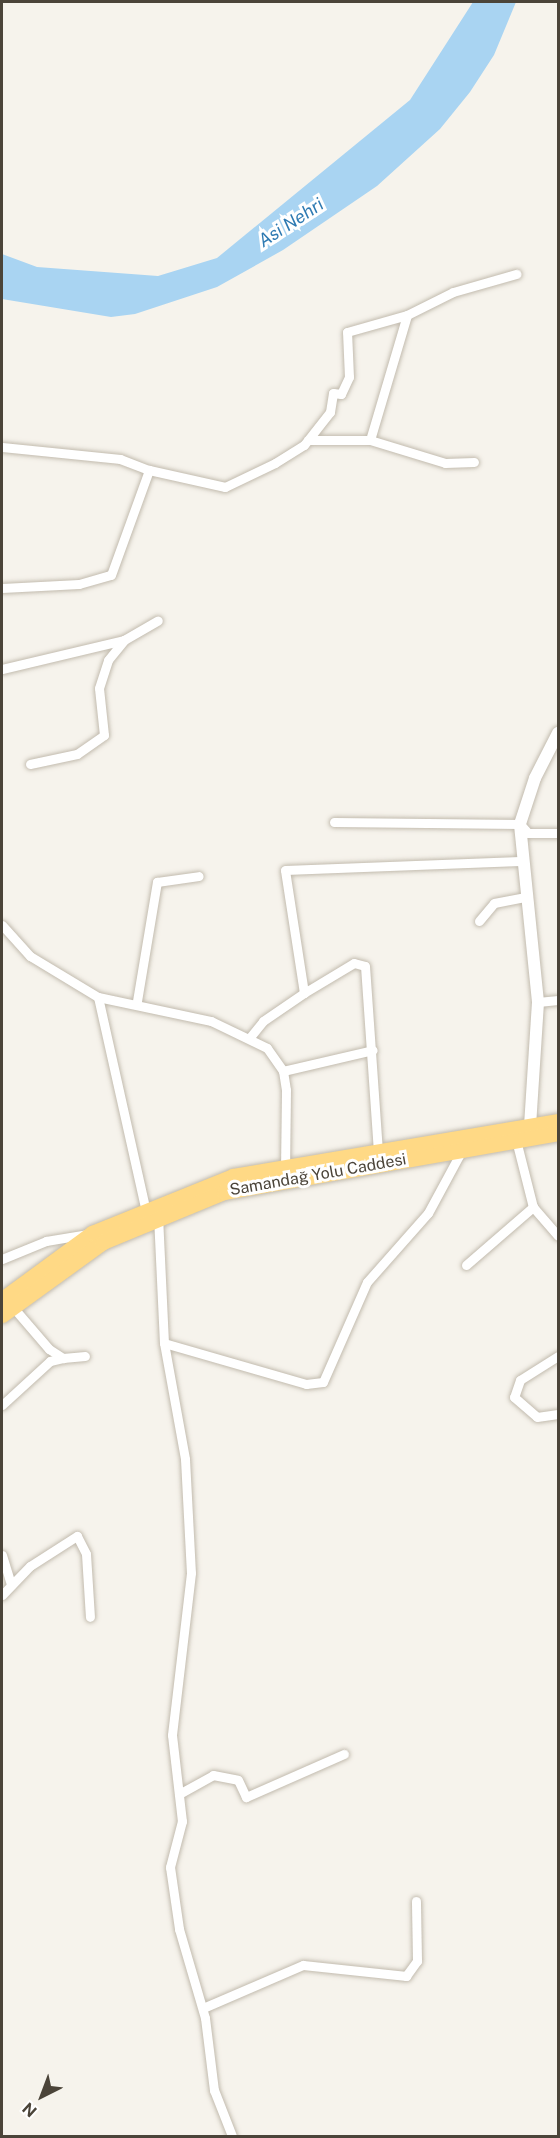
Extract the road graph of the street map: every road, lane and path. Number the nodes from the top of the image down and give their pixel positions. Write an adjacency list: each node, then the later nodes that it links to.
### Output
1 (516, 274): 2 (street)
2 (407, 315): 3 (street); 4 (street)
3 (308, 440): 4 (street); 7 (street)
4 (370, 440): 6 (street)
5 (2, 447): 7 (street)
6 (474, 462)
7 (149, 470): 8 (street)
8 (2, 588)
9 (159, 620): 10 (street)
10 (124, 640): 11 (street); 13 (street)
11 (2, 669)
12 (558, 733): 15 (street)
13 (30, 764)
14 (334, 822): 15 (street)
15 (520, 824): 16 (street); 17 (street)
16 (558, 833)
17 (520, 861): 19 (street); 22 (street)
18 (199, 876): 25 (street)
19 (524, 897): 20 (street); 26 (street)
20 (479, 921)
21 (2, 925): 23 (street)
22 (304, 993): 27 (street); 28 (street)
23 (98, 997): 25 (street); 38 (street)
24 (558, 1000): 26 (street)
25 (137, 1001): 27 (street)
26 (538, 1002): 31 (street)
27 (251, 1036): 29 (street)
28 (373, 1050): 29 (street); 34 (street)
29 (283, 1071): 36 (street)
30 (558, 1121): 31 (highway, Samandağ Yolu Caddesi)
31 (530, 1126): 34 (highway, Samandağ Yolu Caddesi)
32 (558, 1133): 33 (highway, Samandağ Yolu Caddesi)
33 (516, 1140): 35 (highway, Samandağ Yolu Caddesi); 37 (street)
34 (378, 1150): 36 (highway, Samandağ Yolu Caddesi)
35 (462, 1150): 38 (highway, Samandağ Yolu Caddesi); 44 (street)
36 (285, 1167): 38 (highway, Samandağ Yolu Caddesi)
37 (533, 1207): 40 (street); 42 (street)
38 (151, 1212): 39 (highway, Samandağ Yolu Caddesi); 43 (highway, Samandağ Yolu Caddesi); 44 (street)
39 (92, 1233): 41 (street); 43 (highway, Samandağ Yolu Caddesi)
40 (558, 1236)
41 (2, 1258)
42 (466, 1265)
43 (5, 1307): 47 (street)
44 (164, 1343): 55 (street)
45 (84, 1356): 47 (street)
46 (558, 1356): 49 (street)
47 (63, 1358): 48 (street)
48 (2, 1405)
49 (558, 1414)
50 (2, 1555): 51 (street)
51 (11, 1585): 52 (street); 53 (street)
52 (2, 1595)
53 (90, 1617)
54 (344, 1754): 55 (street)
55 (179, 1794): 57 (street)
56 (416, 1901): 57 (street)
57 (203, 2008): 58 (street)
58 (232, 2136)

